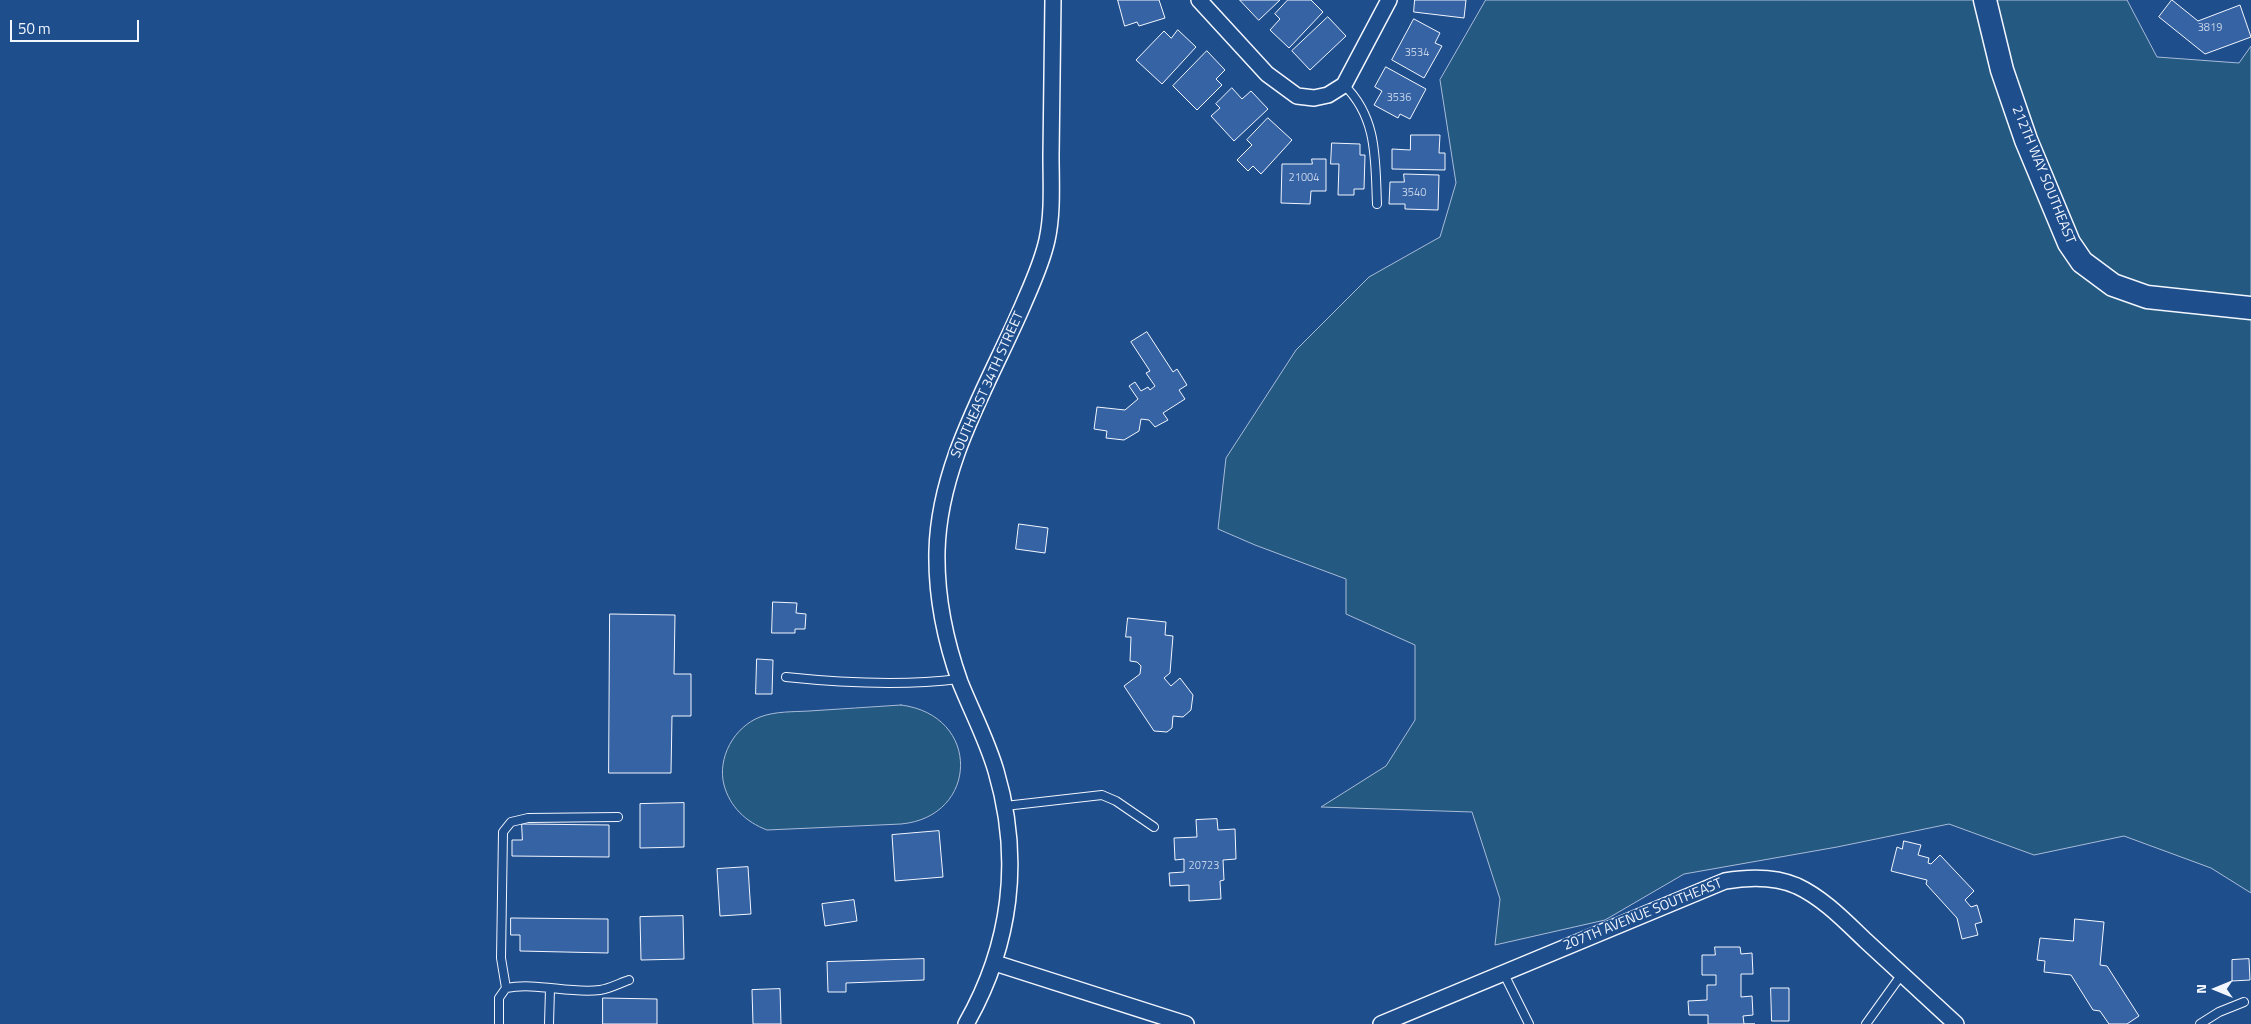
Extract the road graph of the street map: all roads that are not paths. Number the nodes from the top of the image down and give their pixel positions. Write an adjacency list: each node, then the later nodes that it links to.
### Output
1 (1053, 0): 9 (street, SOUTHEAST 34TH STREET)
2 (1199, 0): 5 (street)
3 (1389, 0): 5 (street)
4 (1985, 0): 7 (street, 212TH WAY SOUTHEAST)
5 (1344, 85): 6 (lane)
6 (1376, 204)
7 (2251, 308)
8 (786, 677): 9 (lane)
9 (960, 679): 10 (street, SOUTHEAST 34TH STREET)
10 (1005, 806): 12 (lane); 13 (street, SOUTHEAST 34TH STREET)
11 (618, 817): 17 (lane)
12 (1154, 827)
13 (995, 963): 22 (street, SOUTHEAST 34TH STREET); 23 (street)
14 (1504, 974): 15 (street, 207TH AVENUE SOUTHEAST); 24 (street, 207TH AVENUE SOUTHEAST); 25 (lane)
15 (1902, 974): 26 (lane); 27 (street, 207TH AVENUE SOUTHEAST)
16 (629, 980): 18 (lane)
17 (506, 988): 18 (lane); 20 (lane)
18 (550, 989): 21 (lane)
19 (2244, 1002): 28 (lane)
20 (498, 1024)
21 (549, 1024)
22 (966, 1024)
23 (1186, 1024)
24 (1382, 1024)
25 (1529, 1024)
26 (1866, 1024)
27 (1956, 1024)
28 (2200, 1024)

